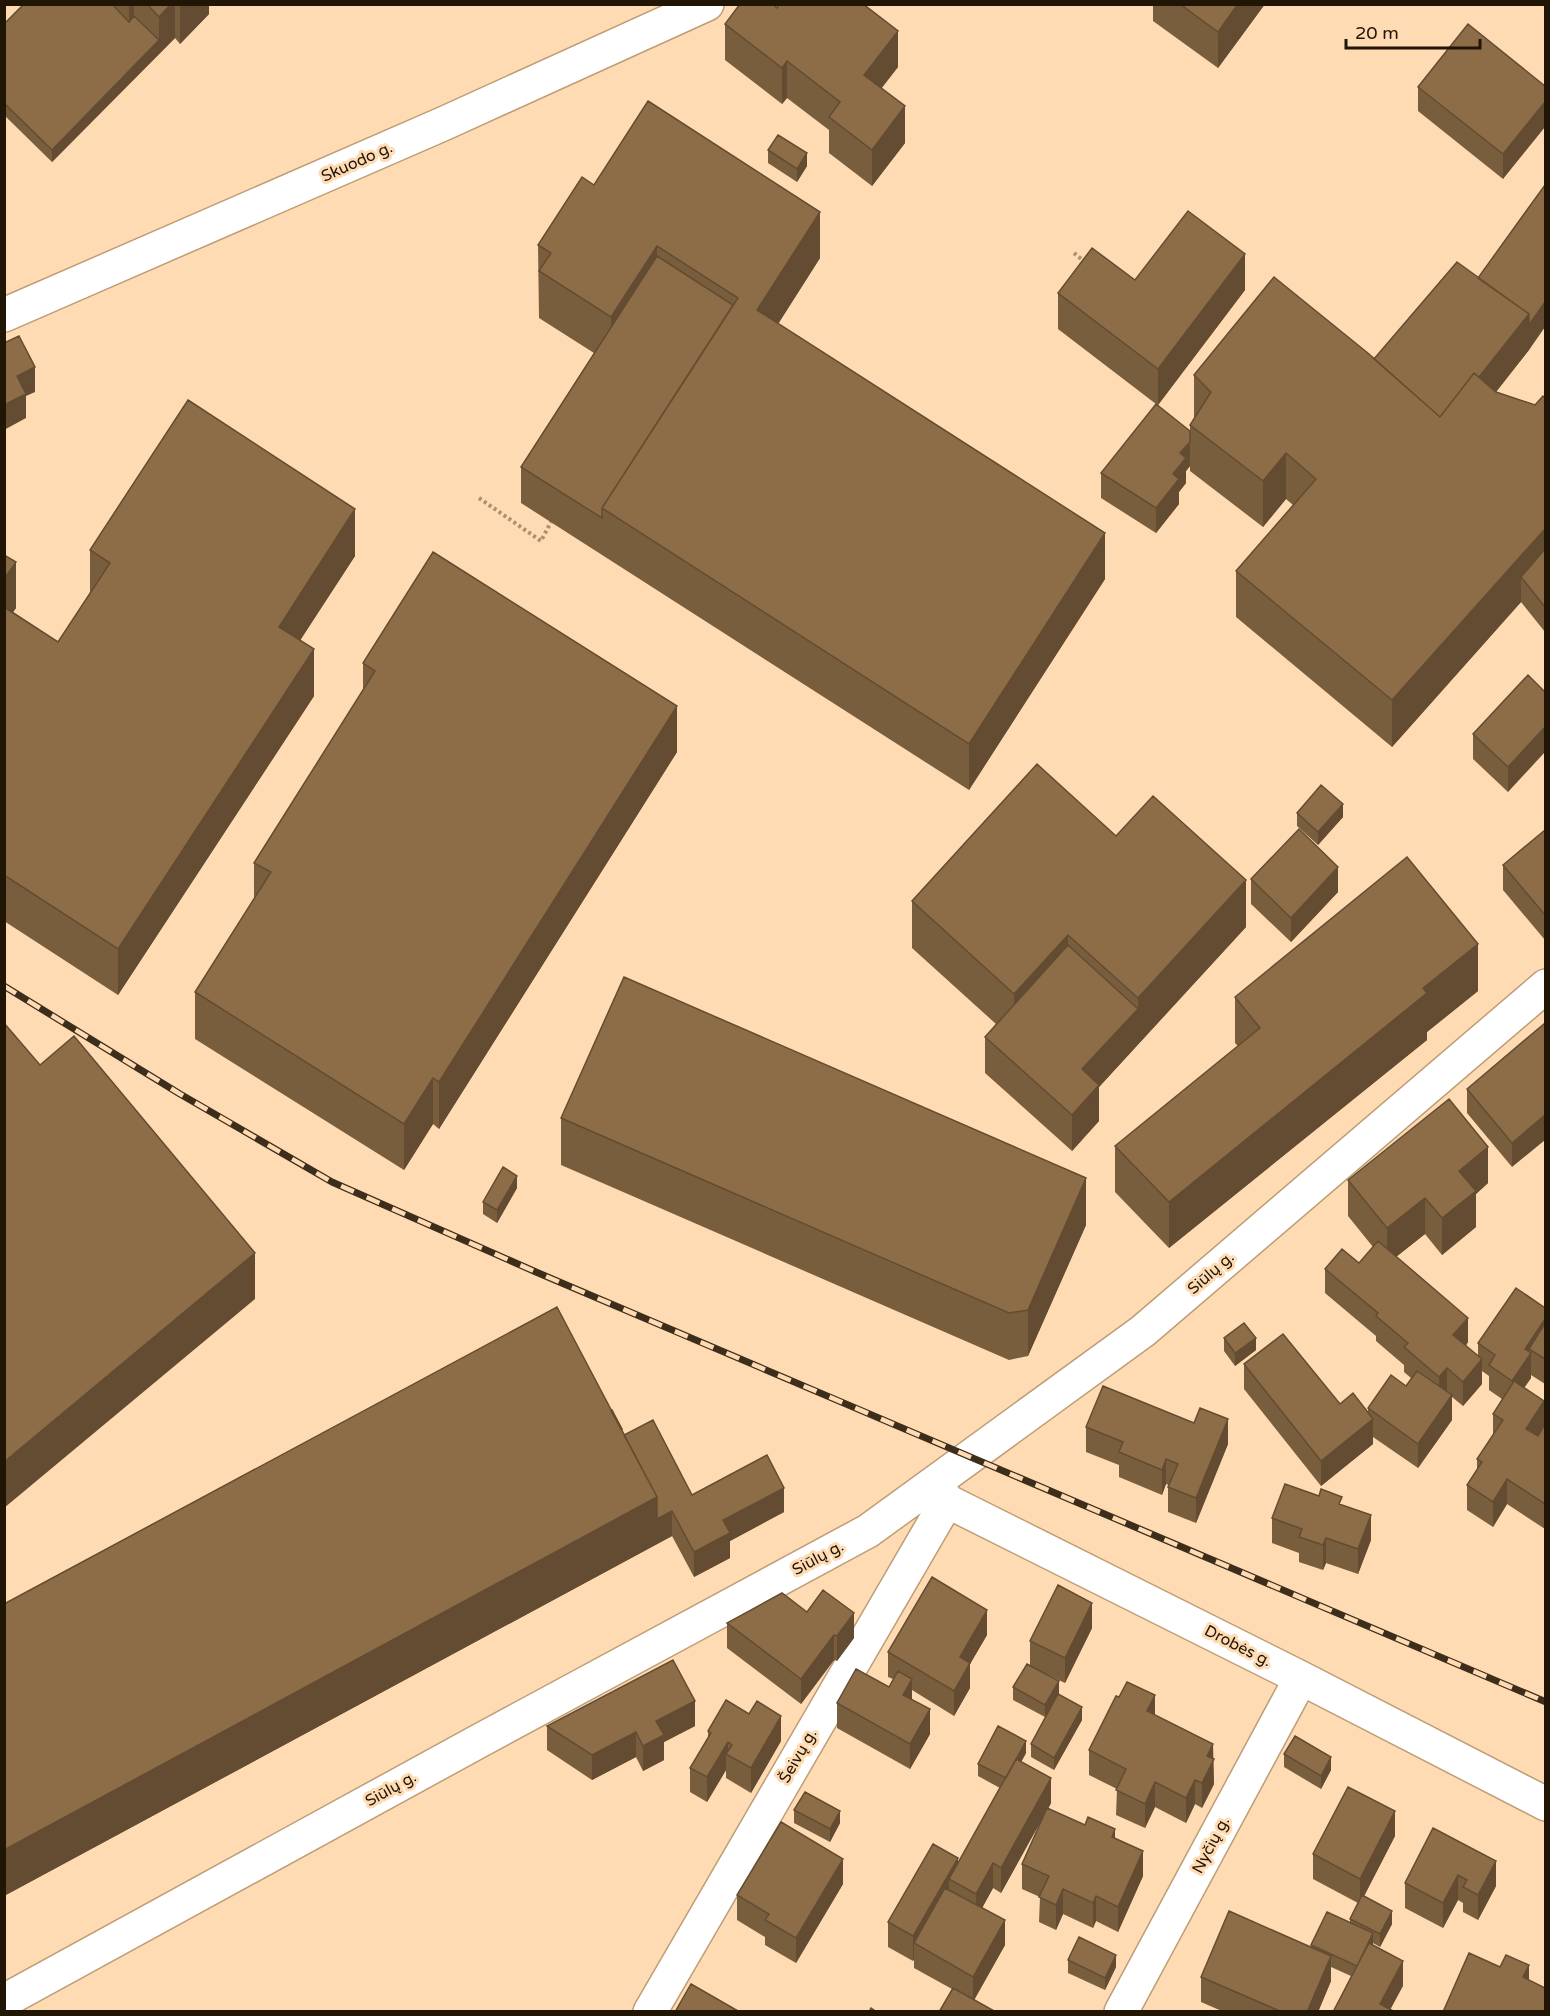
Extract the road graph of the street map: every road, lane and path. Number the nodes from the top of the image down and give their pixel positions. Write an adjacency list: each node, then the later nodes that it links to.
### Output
1 (707, 4): 4 (street, Skuodo g.)
2 (1074, 253): 3 (path)
3 (1091, 267)
4 (4, 315)
5 (479, 498): 6 (path)
6 (551, 522)
7 (1545, 986): 8 (street, Siūlų g.)
8 (941, 1492): 9 (street, Drobės g.); 11 (street, Siūlų g.); 12 (street, Šeivų g.)
9 (1301, 1678): 10 (street, Drobės g.); 13 (street, Nyčių g.)
10 (1545, 1804)
11 (4, 2001)
12 (650, 2012)
13 (1121, 2012)

